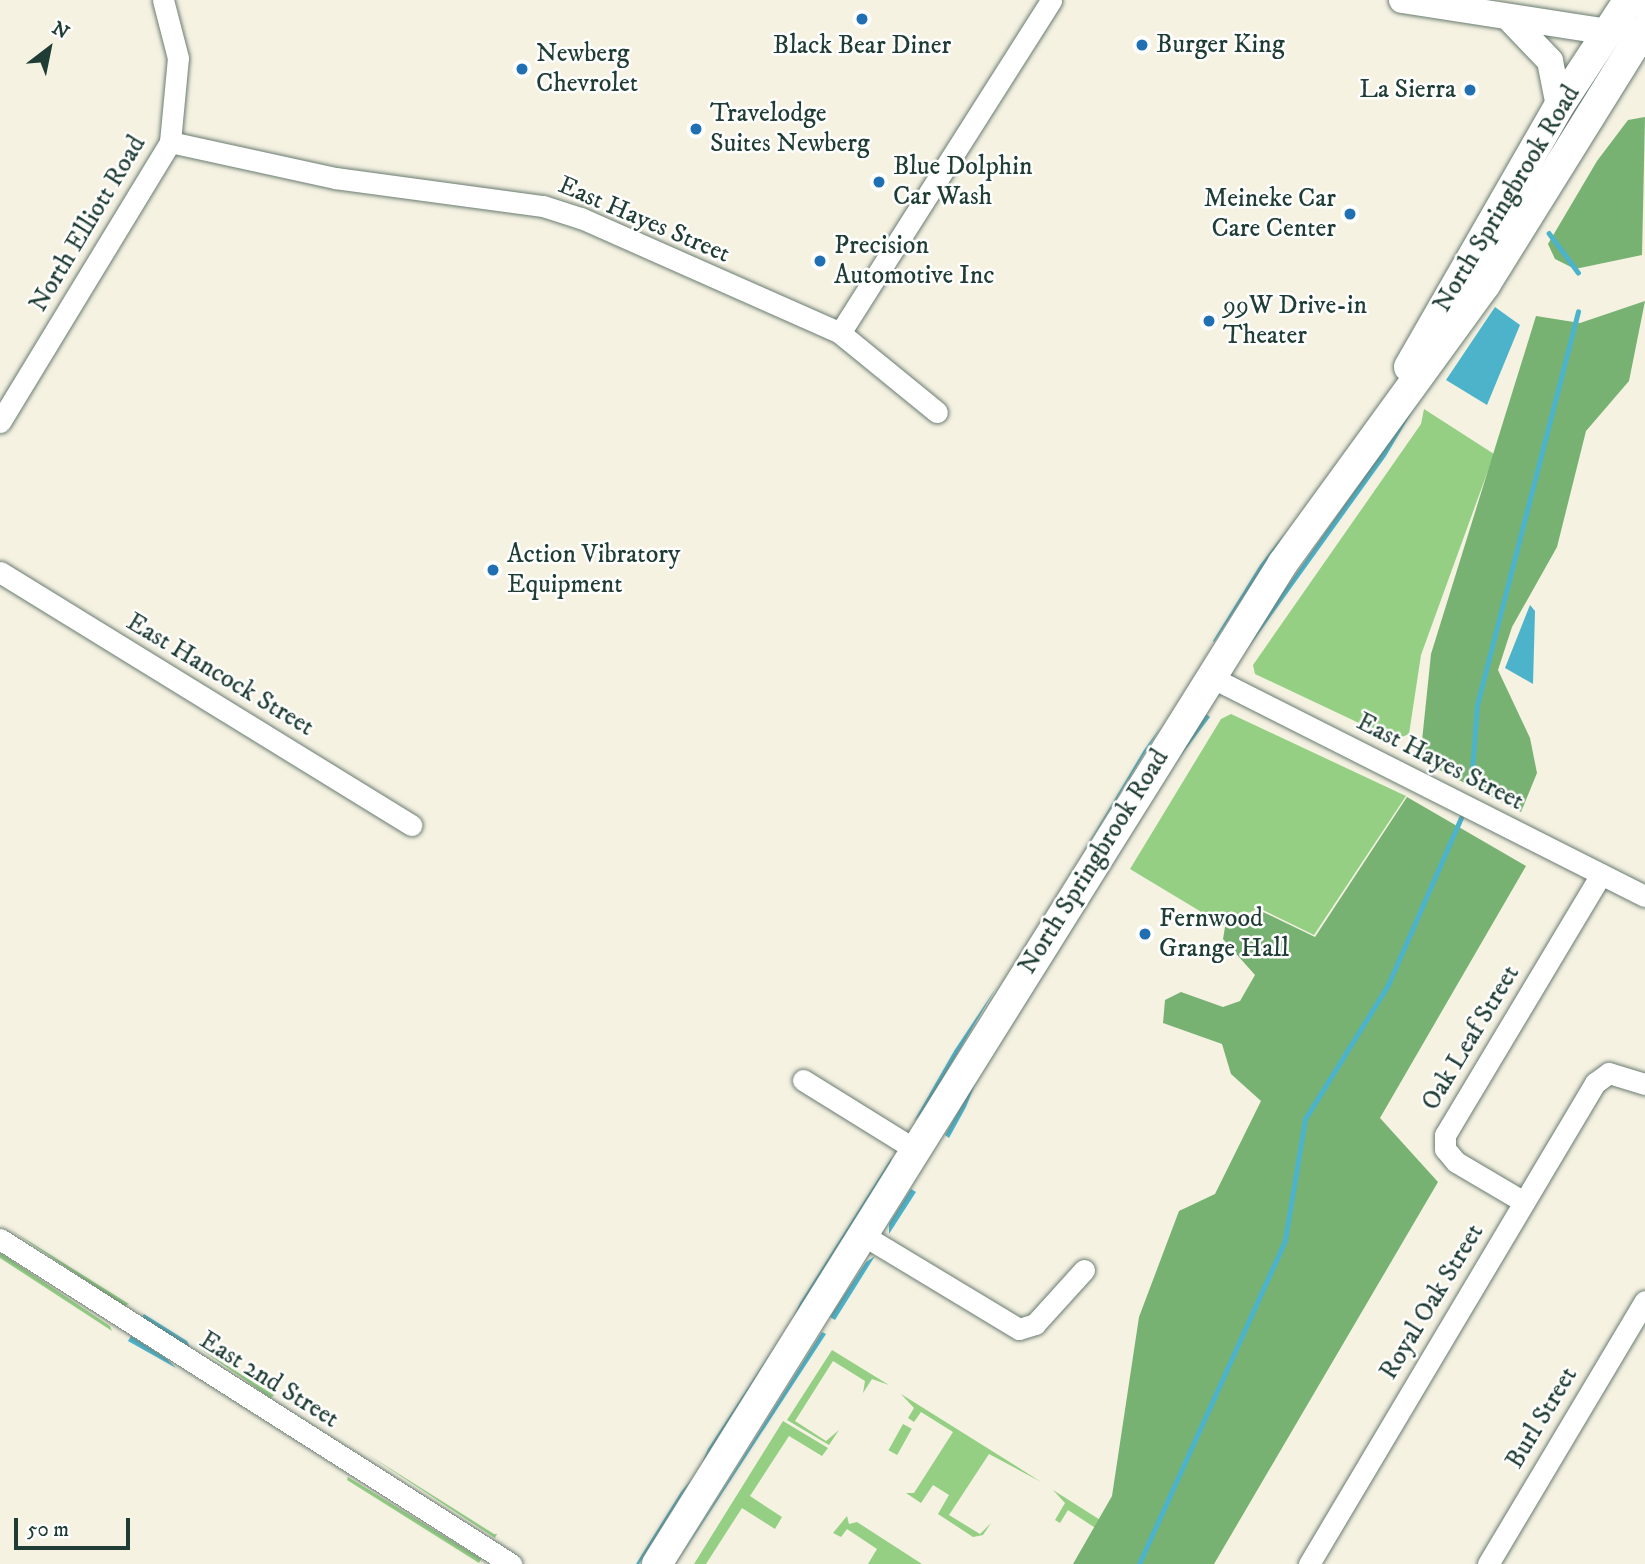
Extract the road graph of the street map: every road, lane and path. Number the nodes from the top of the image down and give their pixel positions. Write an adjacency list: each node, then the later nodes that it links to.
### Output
1 (163, 0): 10 (street, North Elliott Road)
2 (1051, 0): 12 (street)
3 (1402, 0): 6 (main road)
4 (1627, 0): 5 (highway); 7 (highway, North Springbrook Road)
5 (1645, 2)
6 (1508, 17): 7 (main road); 9 (main road)
7 (1609, 32): 8 (highway); 9 (highway, North Springbrook Road)
8 (1643, 34): 13 (highway, North Springbrook Road)
9 (1559, 106): 11 (highway, North Springbrook Road)
10 (170, 142): 12 (street, East Hayes Street); 16 (street, North Elliott Road)
11 (1444, 305): 13 (highway); 14 (highway, North Springbrook Road)
12 (839, 333): 15 (street, East Hayes Street)
13 (1430, 364): 14 (highway, North Springbrook Road)
14 (1395, 404): 18 (highway, North Springbrook Road)
15 (937, 412)
16 (0, 422)
17 (0, 572): 19 (street, East Hancock Street)
18 (1211, 677): 20 (street, East Hayes Street); 24 (highway, North Springbrook Road)
19 (412, 825)
20 (1601, 874): 21 (street, East Hayes Street); 25 (street, Oak Leaf Street)
21 (1645, 896)
22 (803, 1080): 24 (street)
23 (1645, 1084): 25 (street, Royal Oak Street)
24 (916, 1150): 26 (highway, North Springbrook Road)
25 (1524, 1202): 30 (street, Royal Oak Street)
26 (863, 1235): 28 (street); 32 (highway, North Springbrook Road)
27 (0, 1239): 31 (street, East 2nd Street)
28 (1084, 1270)
29 (1645, 1301): 33 (street, Burl Street)
30 (1314, 1562)
31 (511, 1564)
32 (657, 1564)
33 (1488, 1564)

